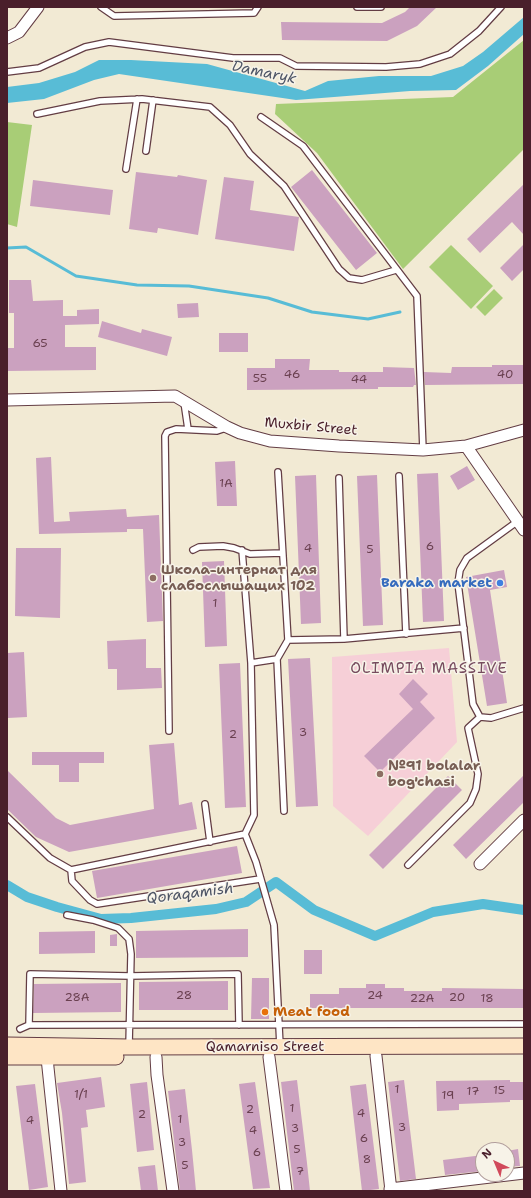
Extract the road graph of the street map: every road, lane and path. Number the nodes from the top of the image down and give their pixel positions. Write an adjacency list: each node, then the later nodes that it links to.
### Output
1 (38, 7): 7 (street)
2 (101, 7): 3 (lane)
3 (258, 7)
4 (357, 7): 5 (lane)
5 (381, 7)
6 (501, 7): 8 (lane)
7 (7, 38)
8 (7, 72)
9 (136, 99): 10 (lane); 11 (lane); 14 (lane)
10 (153, 100): 13 (lane); 15 (lane)
11 (37, 114)
12 (261, 117): 15 (lane)
13 (146, 151)
14 (126, 169)
15 (396, 270): 22 (lane)
16 (7, 400): 17 (street, Muxbir Street)
17 (184, 400): 18 (street, Muxbir Street); 19 (lane)
18 (227, 427): 19 (lane); 22 (street, Muxbir Street)
19 (188, 429): 38 (lane)
20 (524, 430): 21 (street, Muxbir Street)
21 (466, 446): 22 (street, Muxbir Street); 26 (street)
22 (423, 450)
23 (278, 472): 29 (lane)
24 (399, 476): 31 (lane)
25 (339, 478): 32 (lane)
26 (521, 525): 30 (lane)
27 (193, 550): 28 (lane)
28 (242, 550): 29 (lane); 35 (lane)
29 (282, 553): 33 (lane)
30 (464, 628): 31 (lane); 37 (lane)
31 (406, 634): 32 (lane)
32 (344, 639): 33 (lane)
33 (288, 640): 34 (lane)
34 (276, 659): 35 (lane); 40 (lane)
35 (251, 663): 43 (lane)
36 (524, 708): 37 (lane)
37 (480, 717): 45 (lane)
38 (169, 731)
39 (205, 804): 44 (lane)
40 (284, 811)
41 (7, 817): 47 (lane)
42 (524, 820): 46 (street)
43 (245, 834): 44 (lane); 48 (lane)
44 (210, 842): 47 (lane)
45 (408, 864)
46 (480, 864)
47 (71, 870): 48 (lane)
48 (260, 879): 54 (lane)
49 (67, 915): 50 (lane)
50 (130, 976): 52 (lane); 53 (lane); 55 (lane)
51 (524, 1024): 54 (lane)
52 (29, 1025): 55 (lane); 56 (lane)
53 (239, 1025): 54 (lane); 55 (lane)
54 (278, 1025): 60 (lane)
55 (130, 1026): 59 (lane)
56 (20, 1029)
57 (7, 1045): 59 (main road, Qamarniso Street)
58 (524, 1046): 60 (main road, Qamarniso Street)
59 (128, 1047): 60 (main road, Qamarniso Street)
60 (274, 1052): 61 (main road, Qamarniso Street); 64 (main road, Qamarniso Street); 70 (street)
61 (376, 1056): 62 (main road, Qamarniso Street); 67 (street)
62 (524, 1056)
63 (7, 1057): 65 (main road, Qamarniso Street)
64 (156, 1057): 65 (main road, Qamarniso Street); 69 (street)
65 (47, 1058): 68 (street)
66 (524, 1173): 67 (street)
67 (390, 1190)
68 (61, 1191)
69 (173, 1191)
70 (286, 1191)

